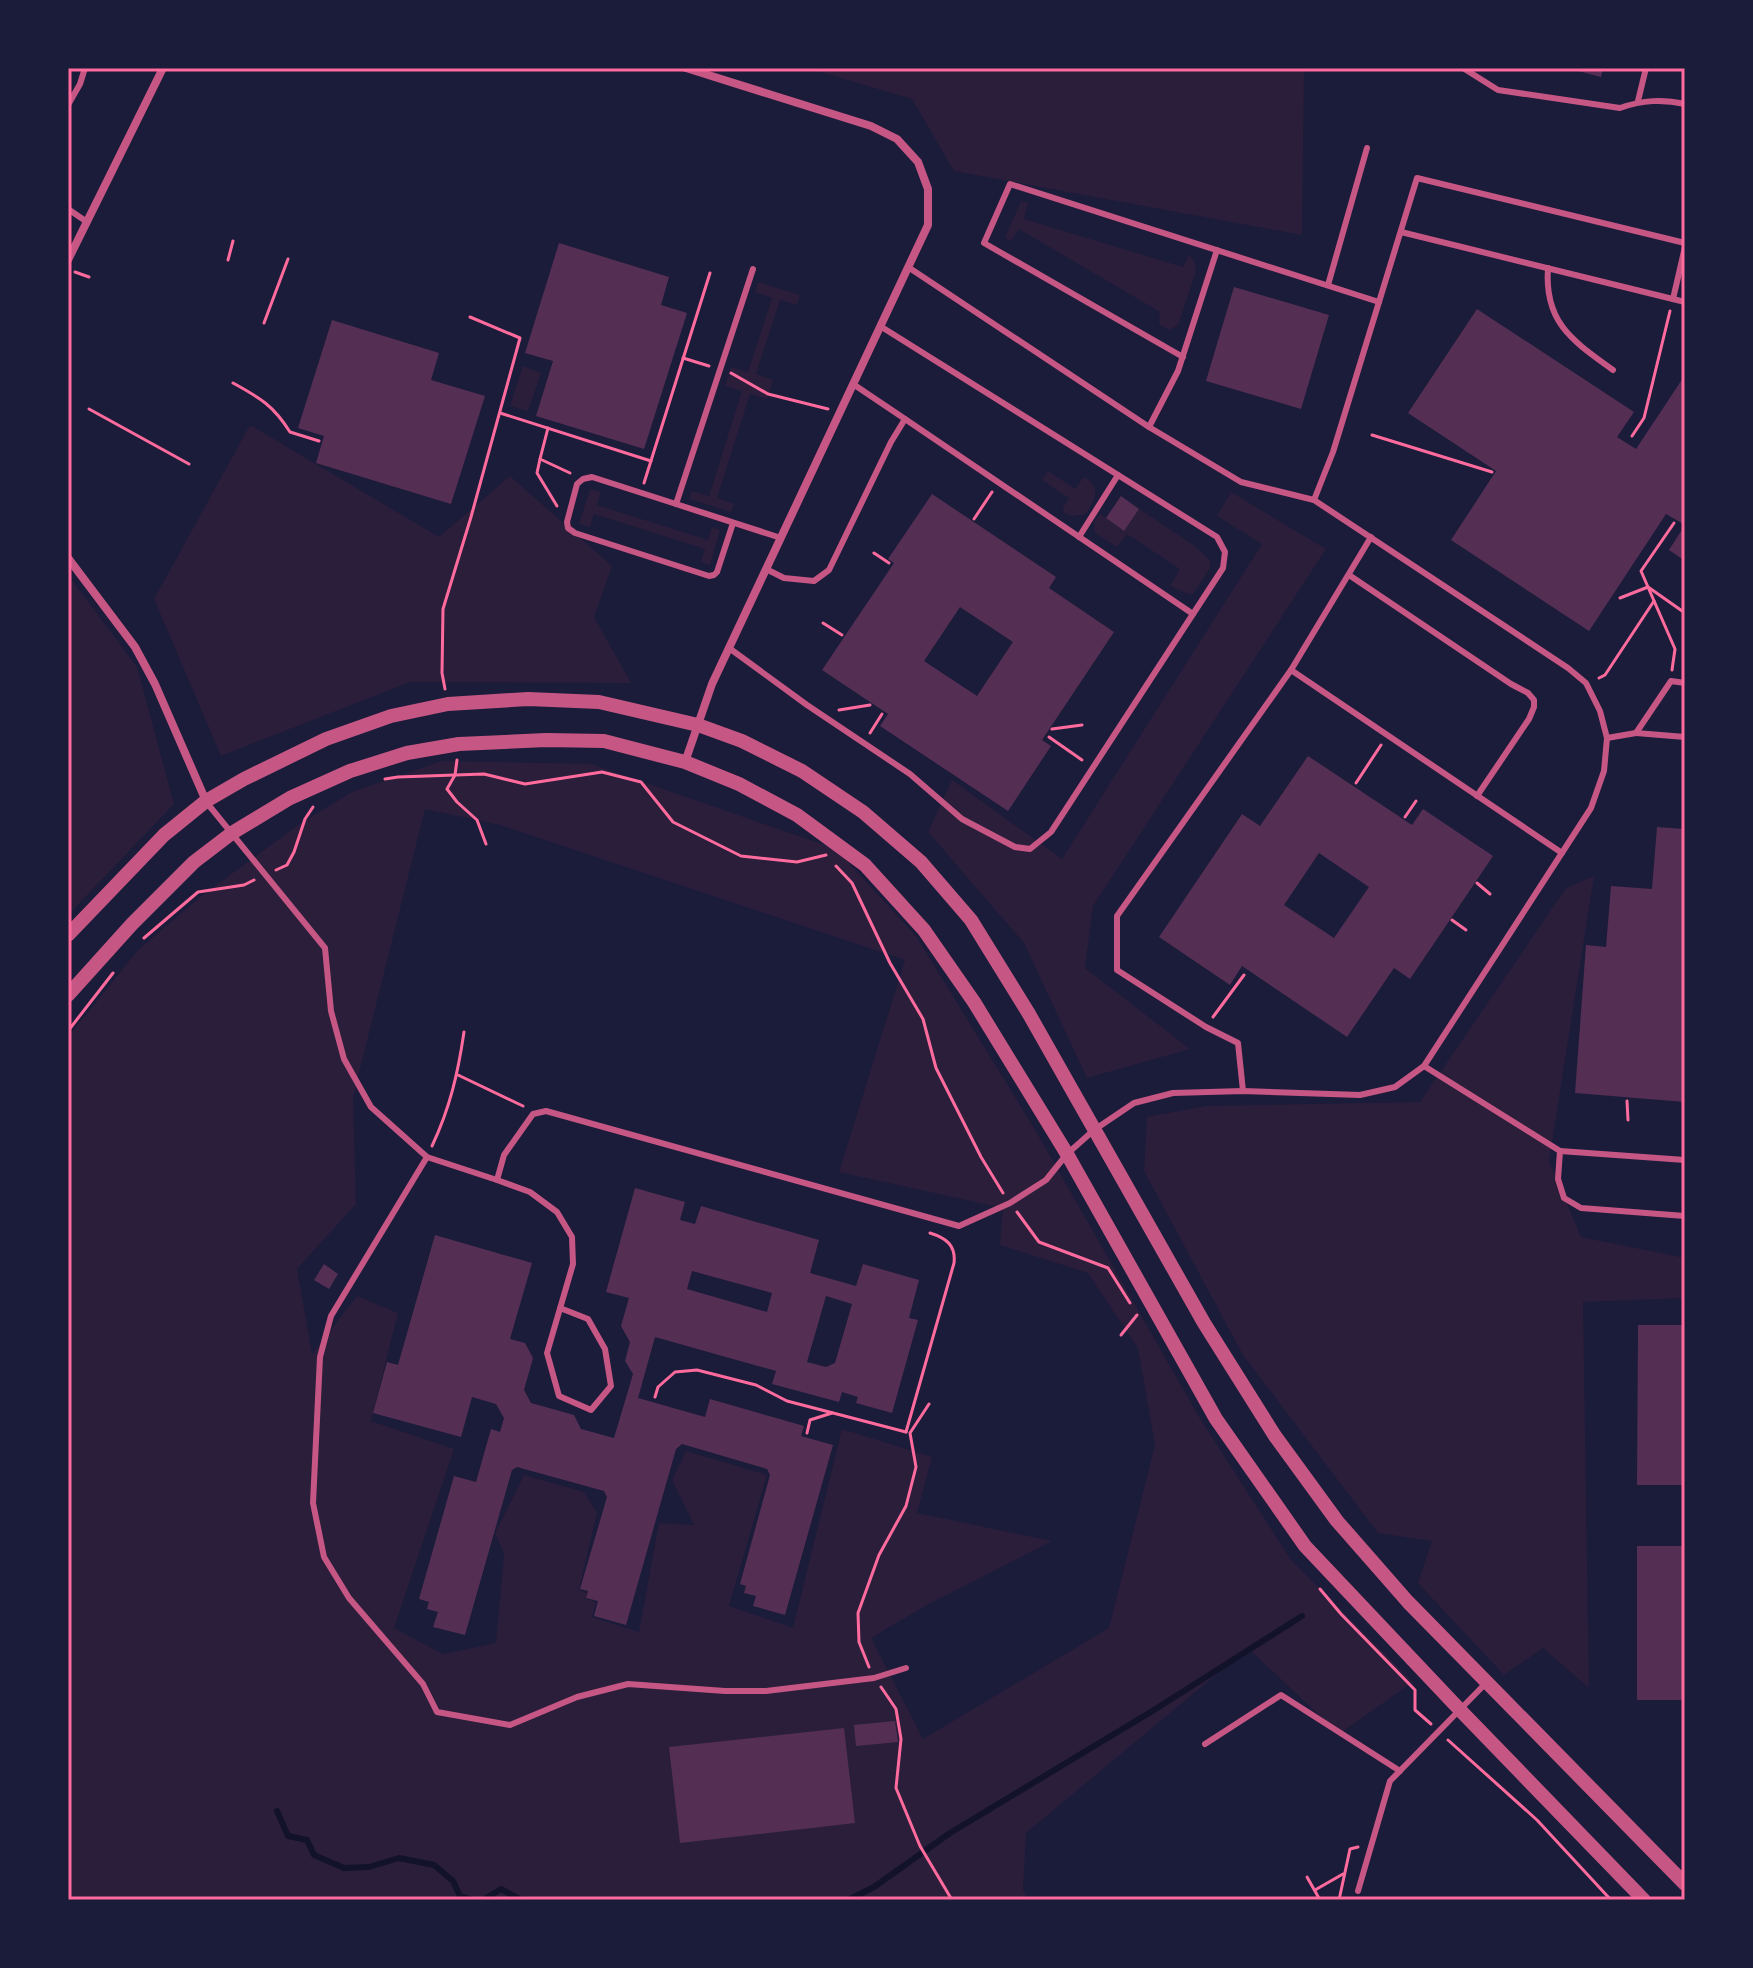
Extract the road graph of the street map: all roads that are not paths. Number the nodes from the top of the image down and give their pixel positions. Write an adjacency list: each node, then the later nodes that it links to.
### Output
1 (85, 68): 8 (lane)
2 (163, 68): 11 (street)
3 (686, 68): 16 (street)
4 (1463, 68): 6 (lane)
5 (1646, 68): 6 (lane)
6 (1638, 101): 7 (lane)
7 (1685, 104)
8 (68, 105)
9 (1367, 148): 19 (lane)
10 (68, 209): 11 (lane)
11 (87, 222): 15 (street)
12 (1401, 232): 13 (lane); 17 (lane); 21 (lane)
13 (1685, 245): 20 (lane)
14 (1217, 250): 19 (lane); 24 (lane); 24 (lane)
15 (68, 260)
16 (908, 267): 23 (street); 28 (lane)
17 (1548, 268): 20 (lane); 25 (lane)
18 (753, 269): 31 (lane)
19 (1328, 285): 21 (lane)
20 (1673, 299): 22 (lane)
21 (1379, 302): 30 (lane)
22 (1685, 302)
23 (880, 326): 26 (street); 29 (lane)
24 (1183, 357): 28 (lane)
25 (1613, 370)
26 (853, 384): 27 (lane); 35 (street)
27 (905, 419): 33 (lane); 37 (lane)
28 (1149, 427): 30 (lane)
29 (1118, 475): 33 (lane); 39 (lane)
30 (1314, 500): 34 (lane)
31 (676, 504): 32 (lane); 32 (lane)
32 (733, 523): 35 (lane)
33 (1079, 537): 39 (lane)
34 (1371, 537): 38 (lane); 46 (lane)
35 (781, 538): 37 (street)
36 (68, 558): 49 (street)
37 (766, 569): 40 (street)
38 (1349, 575): 41 (lane); 48 (lane)
39 (1193, 614): 40 (lane)
40 (729, 648): 43 (street)
41 (1291, 670): 48 (lane); 55 (lane)
42 (1685, 683): 44 (lane)
43 (698, 725): 47 (street); 49 (street); 56 (street)
44 (1636, 733): 45 (lane); 46 (lane)
45 (1685, 737)
46 (1607, 738): 51 (lane)
47 (685, 762): 50 (street); 58 (street)
48 (1477, 796): 51 (lane)
49 (206, 801): 50 (lane); 52 (street)
50 (232, 833): 53 (street); 59 (lane)
51 (1562, 853): 54 (lane)
52 (68, 935)
53 (68, 995)
54 (1424, 1066): 55 (lane); 57 (lane)
55 (1243, 1091): 56 (lane)
56 (1094, 1130): 58 (lane); 65 (street)
57 (1560, 1151): 60 (lane); 62 (lane)
58 (1067, 1154): 61 (lane); 66 (street)
59 (427, 1157): 61 (lane); 64 (lane)
60 (1685, 1160)
61 (497, 1180): 63 (lane)
62 (1685, 1216)
63 (560, 1308): 63 (lane)
64 (906, 1668)
65 (1487, 1682): 66 (lane); 69 (street)
66 (1460, 1710): 68 (lane); 71 (street)
67 (1205, 1744): 68 (lane)
68 (1400, 1771): 70 (lane)
69 (1685, 1884)
70 (1358, 1891)
71 (1644, 1900)

